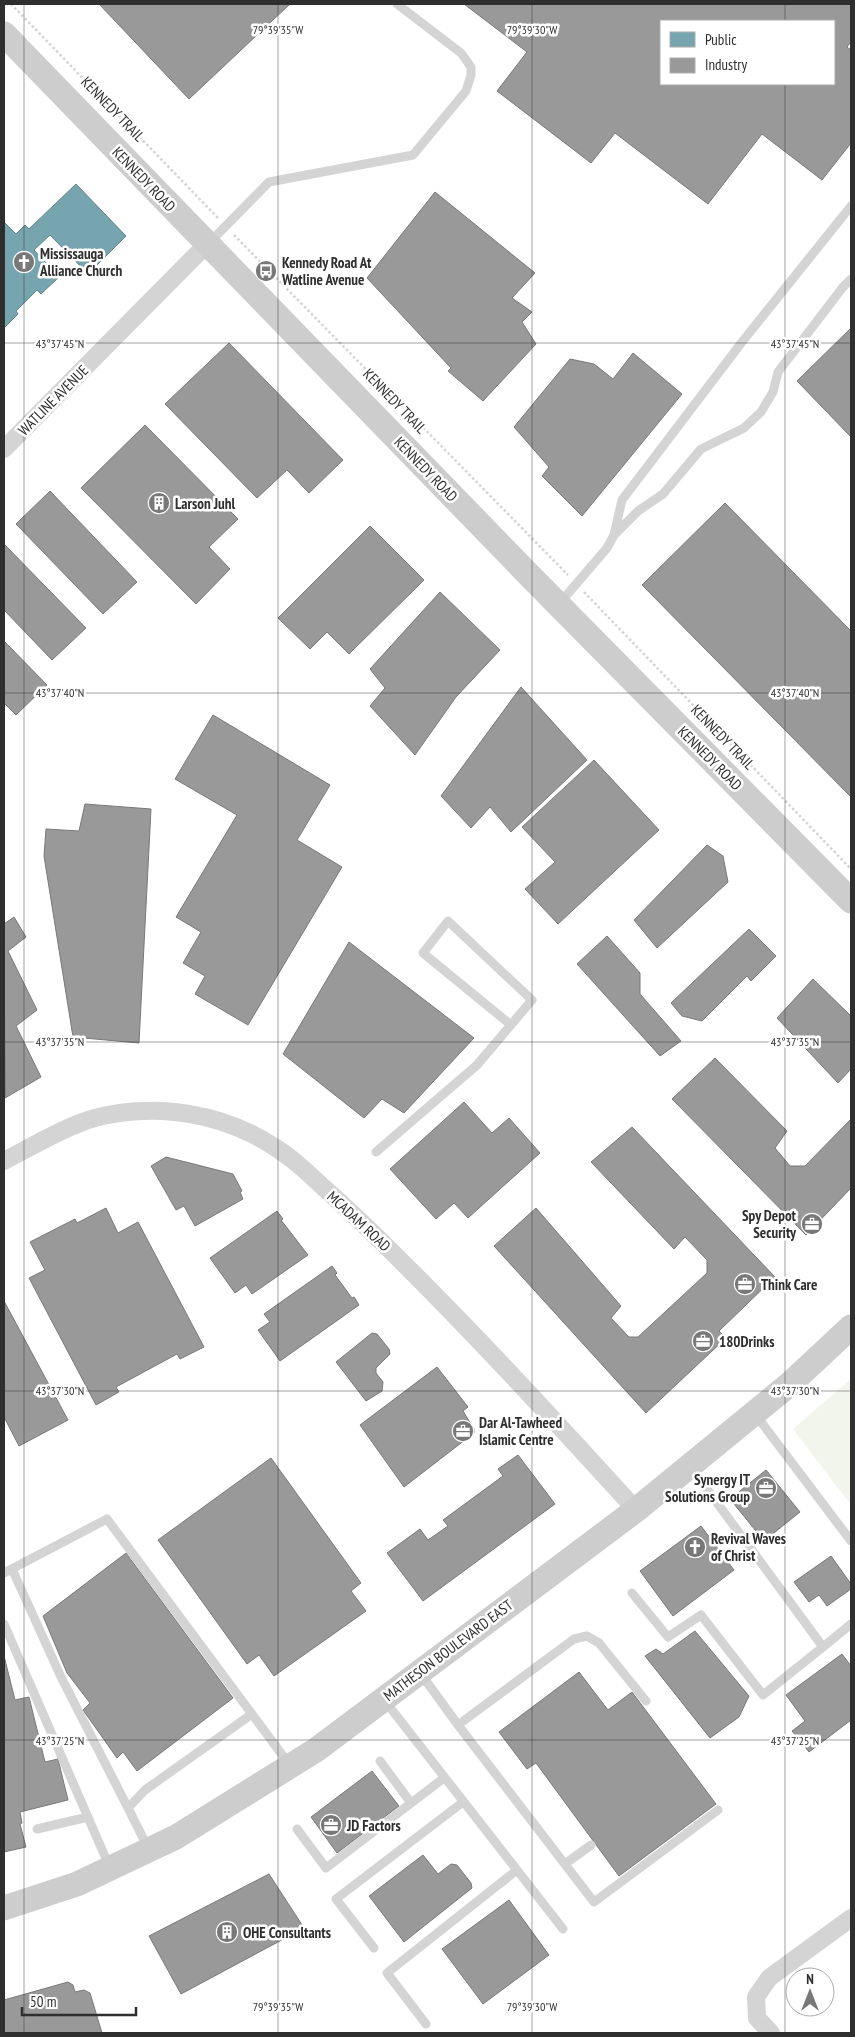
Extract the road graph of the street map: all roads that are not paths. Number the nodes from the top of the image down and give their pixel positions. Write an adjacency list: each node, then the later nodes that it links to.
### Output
1 (397, 4): 4 (lane)
2 (4, 34): 4 (main road, KENNEDY ROAD)
3 (851, 206): 7 (lane)
4 (207, 244): 6 (street, WATLINE AVENUE); 8 (main road, KENNEDY ROAD)
5 (851, 279): 7 (lane)
6 (4, 449)
7 (614, 535): 8 (lane)
8 (559, 604): 9 (main road, KENNEDY ROAD)
9 (851, 901)
10 (511, 1025): 10 (lane); 11 (lane)
11 (376, 1152)
12 (4, 1160): 16 (street, MCADAM ROAD)
13 (851, 1327): 14 (main road, MATHESON BOULEVARD EAST)
14 (755, 1413): 15 (main road, MATHESON BOULEVARD EAST); 17 (lane)
15 (690, 1466): 16 (main road, MATHESON BOULEVARD EAST); 22 (lane)
16 (636, 1510): 23 (main road, MATHESON BOULEVARD EAST)
17 (851, 1541)
18 (8, 1571): 26 (lane); 33 (lane)
19 (632, 1593): 22 (lane)
20 (4, 1624): 35 (lane)
21 (851, 1624): 22 (lane)
22 (824, 1647)
23 (420, 1672): 24 (main road, MATHESON BOULEVARD EAST); 27 (lane)
24 (383, 1699): 29 (main road, MATHESON BOULEVARD EAST); 30 (lane)
25 (646, 1700): 27 (lane)
26 (252, 1714): 29 (lane); 33 (lane)
27 (458, 1725): 40 (lane)
28 (380, 1761): 32 (lane)
29 (290, 1766): 39 (main road, MATHESON BOULEVARD EAST)
30 (444, 1778): 31 (lane); 32 (lane)
31 (463, 1802): 42 (lane); 46 (lane)
32 (411, 1803): 37 (lane)
33 (128, 1808): 39 (lane)
34 (718, 1810): 40 (lane)
35 (88, 1818): 36 (lane); 41 (lane)
36 (37, 1829)
37 (296, 1829)
38 (591, 1845): 40 (lane)
39 (149, 1850): 41 (main road, MATHESON BOULEVARD EAST)
40 (565, 1864)
41 (110, 1868): 43 (main road, MATHESON BOULEVARD EAST)
42 (517, 1870): 45 (lane); 47 (lane)
43 (4, 1908)
44 (851, 1918): 48 (street)
45 (563, 1929)
46 (374, 1948)
47 (426, 2024)
48 (771, 2033)

